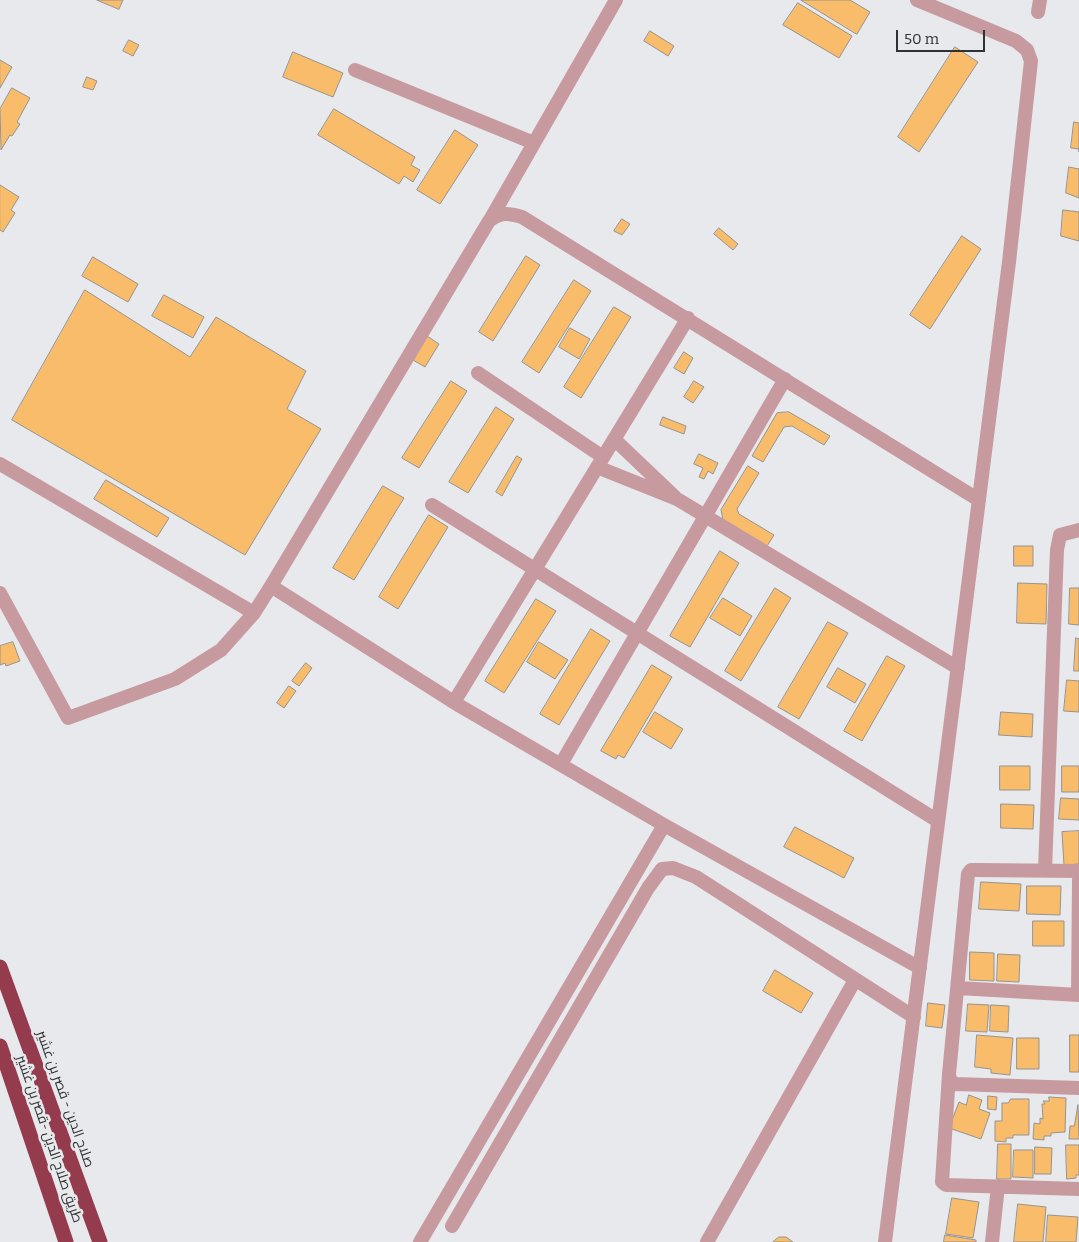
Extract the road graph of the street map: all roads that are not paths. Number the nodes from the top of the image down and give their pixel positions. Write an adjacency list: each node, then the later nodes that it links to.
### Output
1 (616, 0): 4 (street)
2 (917, 0): 13 (street)
3 (355, 70): 4 (street)
4 (534, 143): 5 (street)
5 (489, 221): 6 (street); 18 (street)
6 (688, 318): 8 (street); 9 (street)
7 (478, 373): 10 (street)
8 (785, 379): 13 (street); 15 (street)
9 (614, 439): 10 (street); 12 (street)
10 (600, 462): 12 (street); 17 (street)
11 (0, 464): 20 (street)
12 (677, 499): 15 (street)
13 (979, 500): 22 (street)
14 (432, 505): 17 (street)
15 (705, 516): 21 (street); 22 (street)
16 (1079, 530): 27 (street)
17 (535, 569): 21 (street); 23 (street)
18 (271, 586): 20 (street); 23 (street)
19 (0, 593): 20 (street)
20 (254, 612)
21 (638, 633): 24 (street); 25 (street)
22 (958, 668): 25 (street)
23 (454, 702): 24 (street)
24 (561, 764): 26 (street)
25 (938, 821): 31 (street)
26 (664, 825): 31 (street); 44 (street)
27 (1045, 870): 28 (street); 33 (street)
28 (1079, 871)
29 (1079, 879): 34 (street)
30 (0, 967): 43 (highway, صلاح الدين - قصر بن غشير)
31 (920, 968): 35 (street)
32 (855, 980): 35 (street); 41 (street); 45 (street)
33 (958, 988): 34 (street); 37 (street)
34 (1079, 995)
35 (914, 1018): 46 (street)
36 (0, 1046): 42 (highway, طريق صلاح الدين -قصر بن غشير)
37 (949, 1074): 38 (street); 39 (street)
38 (1079, 1088)
39 (998, 1186): 40 (street); 47 (street)
40 (1079, 1189)
41 (452, 1226)
42 (66, 1242)
43 (100, 1242)
44 (420, 1242)
45 (707, 1242)
46 (885, 1242)
47 (992, 1242)

